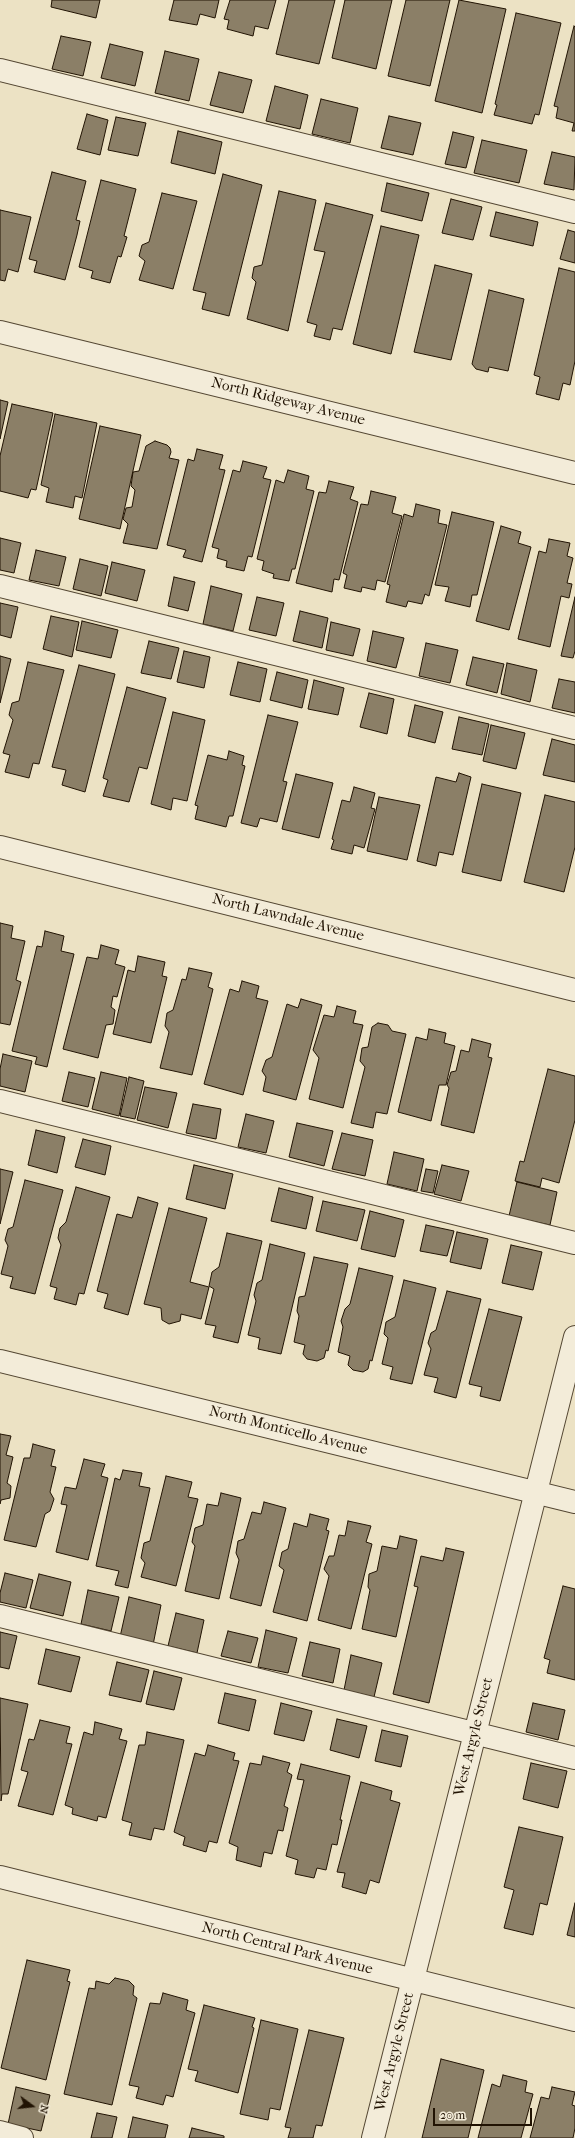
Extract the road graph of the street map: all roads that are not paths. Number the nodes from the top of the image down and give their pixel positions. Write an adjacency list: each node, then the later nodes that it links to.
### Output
1 (0, 70): 2 (street)
2 (575, 212)
3 (0, 332): 4 (street, North Ridgeway Avenue)
4 (575, 473)
5 (0, 586): 6 (street)
6 (575, 728)
7 (0, 846): 8 (street, North Lawndale Avenue)
8 (575, 990)
9 (0, 1101): 10 (street)
10 (575, 1243)
11 (575, 1337): 13 (street, West Argyle Street)
12 (0, 1361): 13 (street, North Monticello Avenue)
13 (536, 1492): 14 (street, North Monticello Avenue); 16 (street, West Argyle Street)
14 (575, 1502)
15 (0, 1616): 16 (street)
16 (475, 1734): 17 (street); 19 (street, West Argyle Street)
17 (575, 1758)
18 (0, 1877): 19 (street, North Central Park Avenue)
19 (413, 1980): 20 (street, North Central Park Avenue); 23 (street, West Argyle Street)
20 (575, 2020)
21 (0, 2132): 22 (street)
22 (22, 2138)
23 (373, 2138)

